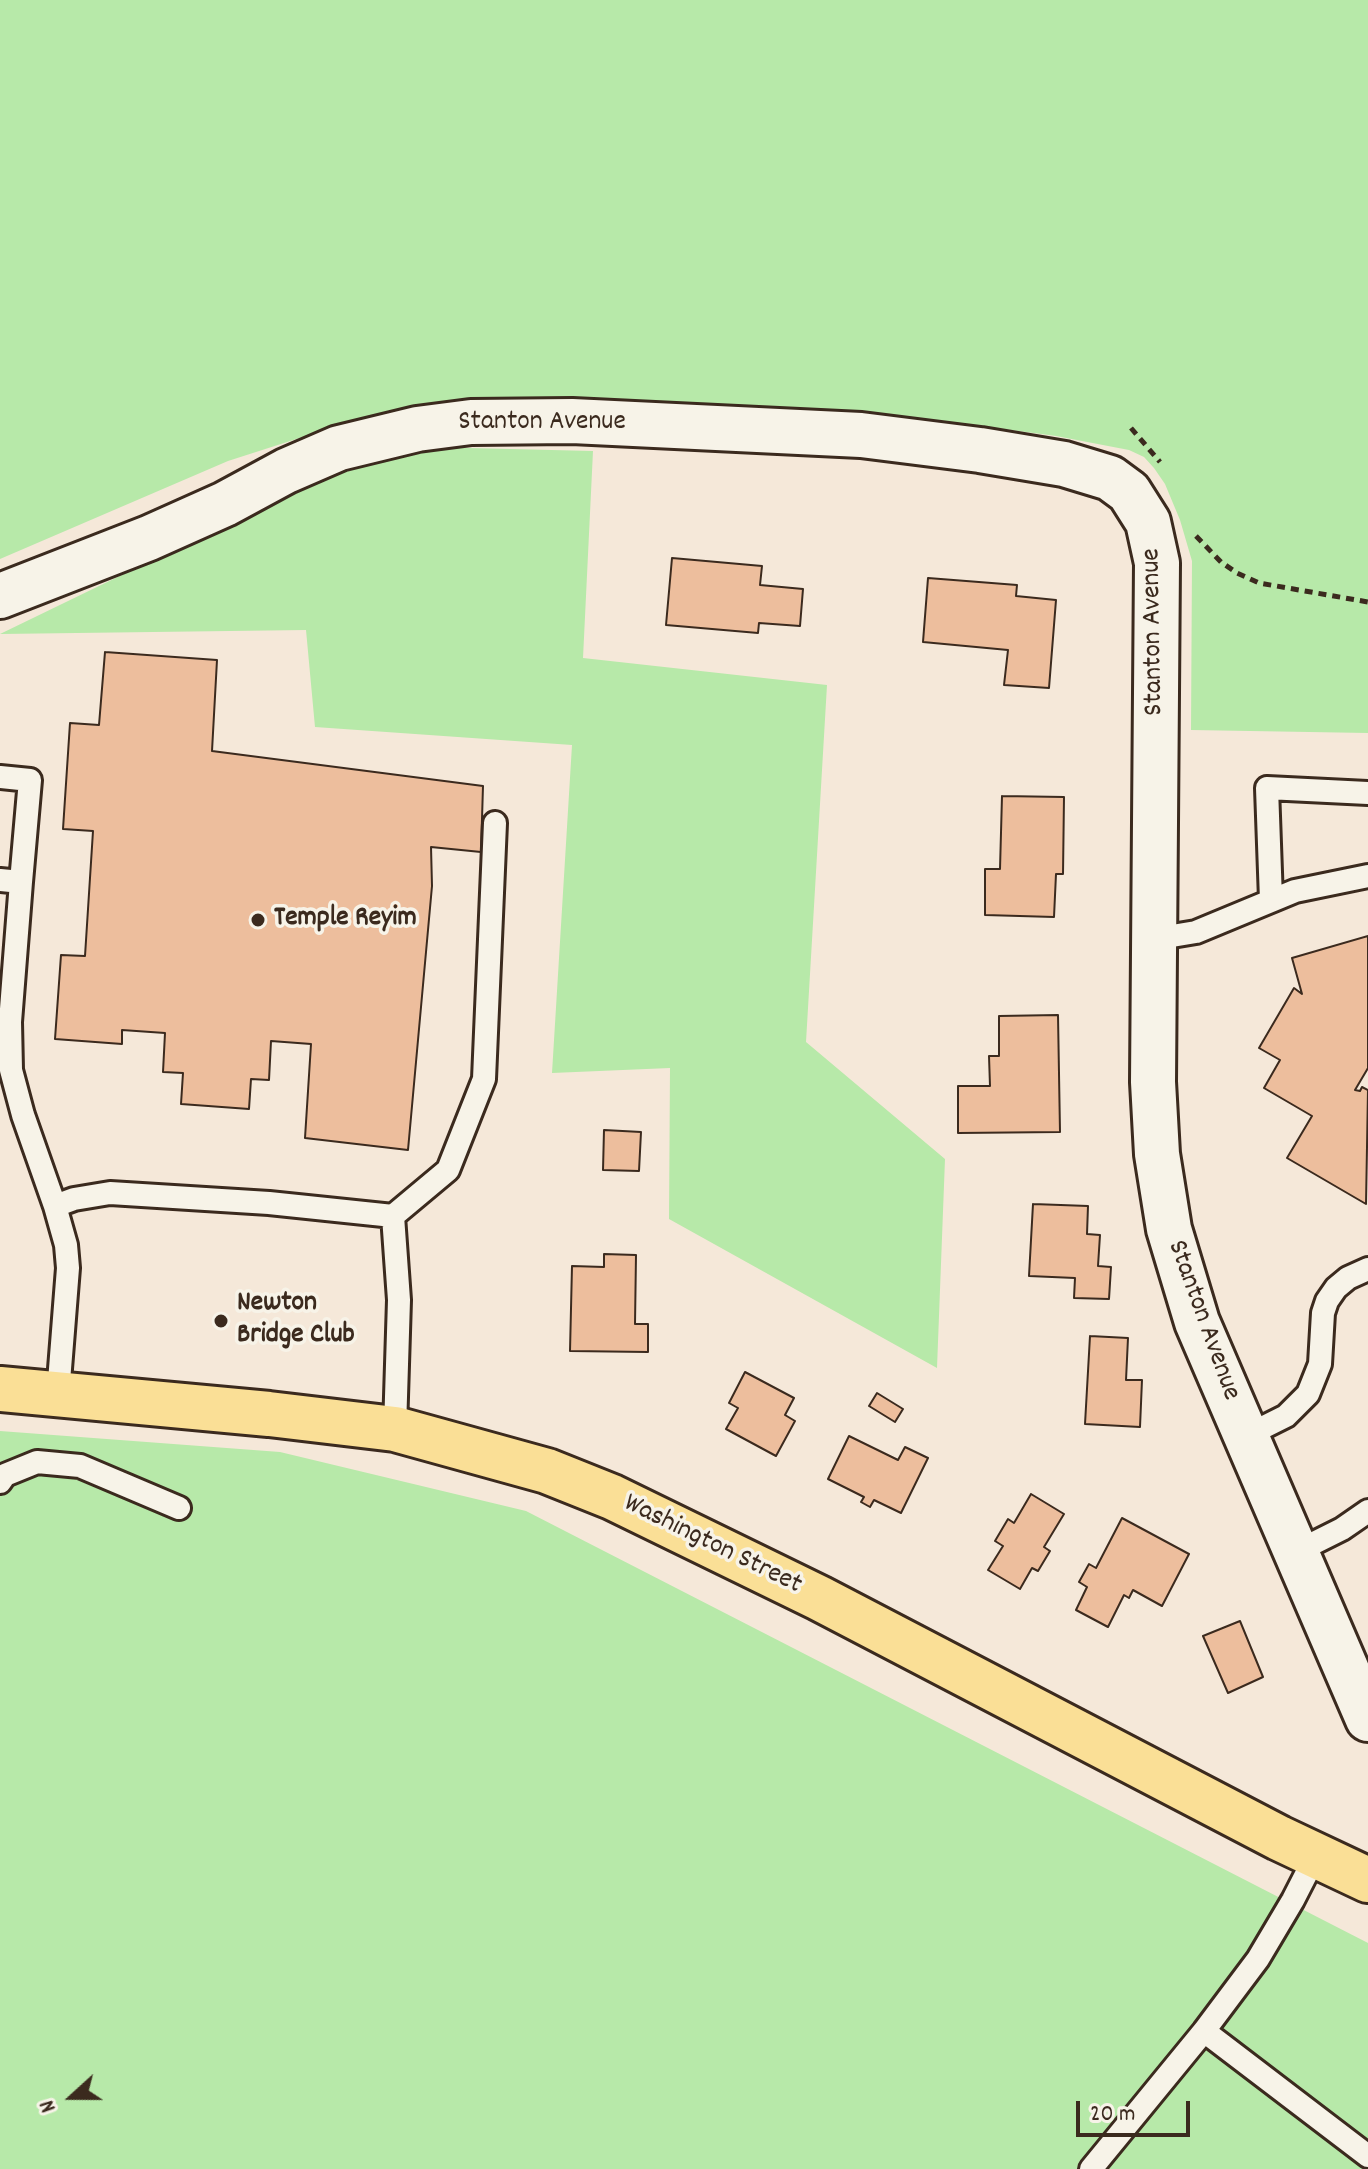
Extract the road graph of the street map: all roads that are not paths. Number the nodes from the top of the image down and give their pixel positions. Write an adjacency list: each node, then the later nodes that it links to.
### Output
1 (0, 596): 8 (street, Stanton Avenue)
2 (0, 777): 6 (lane)
3 (1368, 793): 7 (lane)
4 (495, 823): 11 (lane)
5 (1368, 876): 7 (lane)
6 (11, 881): 9 (lane)
7 (1271, 900): 8 (lane)
8 (1154, 939): 16 (street, Stanton Avenue)
9 (6, 981): 10 (lane)
10 (55, 1206): 11 (lane); 14 (lane)
11 (393, 1216): 15 (lane)
12 (1368, 1269): 16 (lane)
13 (0, 1389): 14 (main road, Washington Street)
14 (58, 1394): 15 (main road, Washington Street)
15 (395, 1429): 22 (main road, Washington Street)
16 (1246, 1436): 20 (street, Stanton Avenue)
17 (0, 1482): 18 (lane)
18 (179, 1508)
19 (1368, 1511): 20 (lane)
20 (1296, 1552): 21 (street, Stanton Avenue)
21 (1368, 1719)
22 (1316, 1855): 23 (main road, Washington Street); 24 (lane)
23 (1366, 1873)
24 (1204, 2031): 25 (lane); 26 (lane)
25 (1368, 2156)
26 (1091, 2169)

